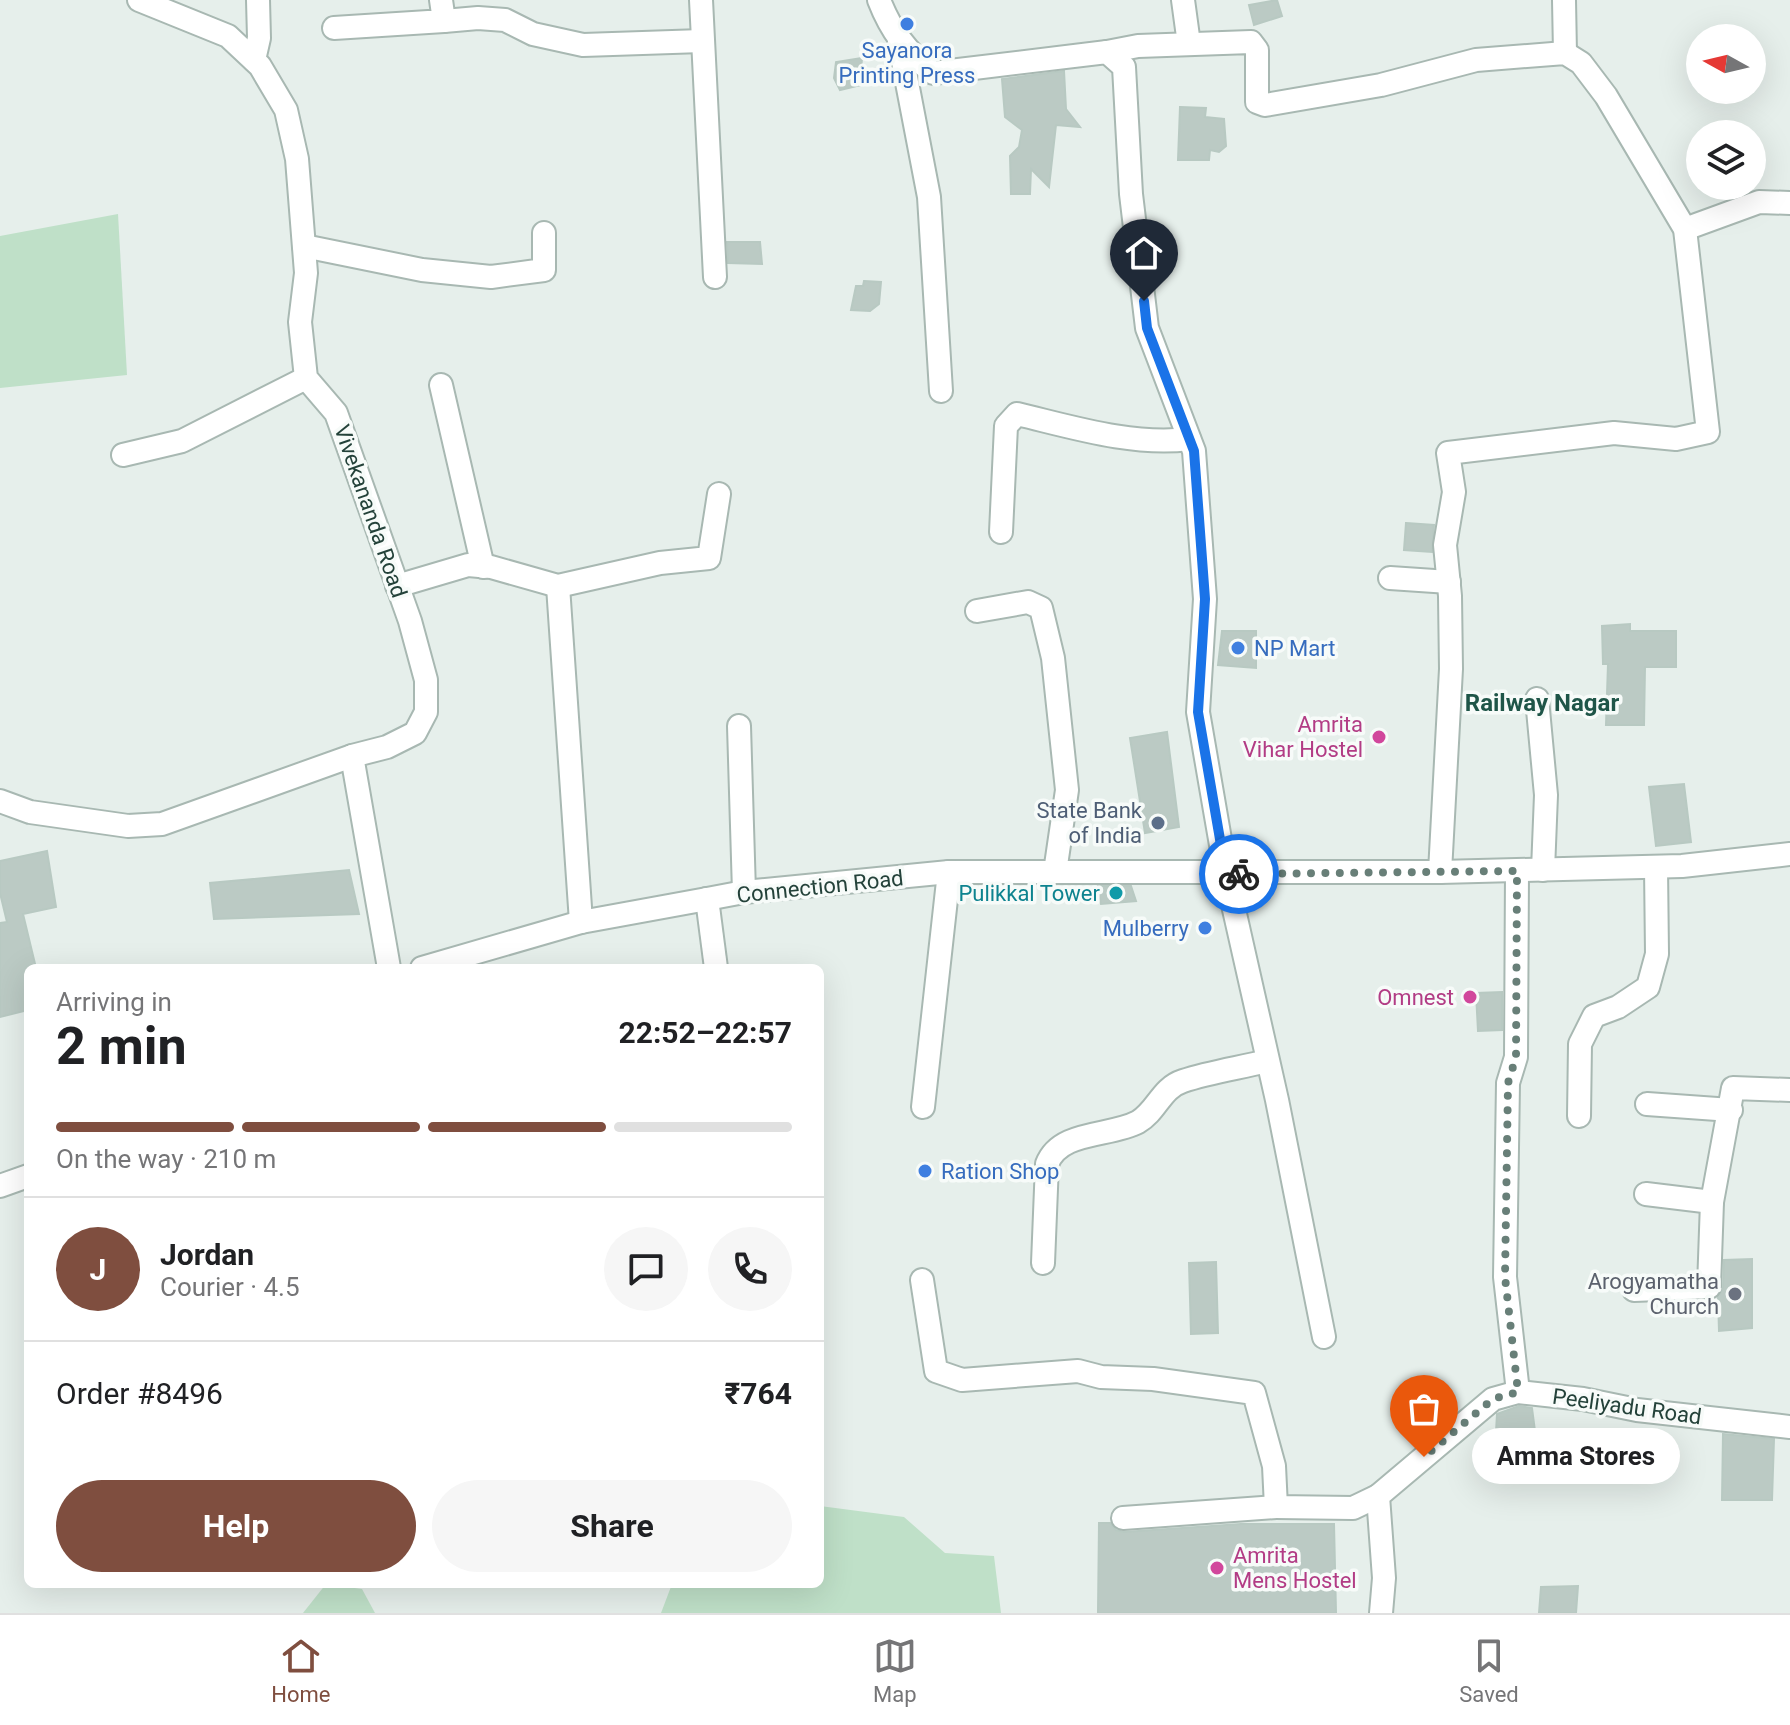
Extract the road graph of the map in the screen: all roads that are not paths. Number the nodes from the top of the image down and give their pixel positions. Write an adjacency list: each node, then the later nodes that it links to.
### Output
1 (139, 0): 15 (street)
2 (258, 0): 15 (street)
3 (686, 0): 11 (street)
4 (701, 0): 11 (street)
5 (879, 0): 10 (street)
6 (1183, 0): 12 (street)
7 (1564, 0): 14 (street)
8 (443, 11): 9 (street); 11 (street)
9 (334, 28)
10 (898, 39): 13 (street); 23 (street)
11 (694, 41): 20 (street)
12 (1189, 44): 13 (street); 14 (street)
13 (1107, 52): 24 (street)
14 (1565, 53): 17 (street)
15 (254, 60): 19 (street)
16 (1790, 203): 17 (street)
17 (1685, 229): 30 (street)
18 (544, 233): 19 (street)
19 (304, 246): 21 (street)
20 (715, 277)
21 (306, 378): 25 (street); 31 (street, Vivekananda Road)
22 (441, 385): 28 (street)
23 (941, 391)
24 (1189, 439): 27 (street); 45 (street)
25 (123, 455)
26 (719, 494): 32 (street)
27 (1001, 532)
28 (483, 567): 31 (street); 32 (street)
29 (1390, 578): 30 (street)
30 (1449, 582): 44 (street)
31 (397, 586): 36 (street, Vivekananda Road)
32 (558, 586): 48 (street)
33 (977, 611): 43 (street)
34 (1537, 699): 40 (street)
35 (739, 726): 46 (street)
36 (352, 756): 37 (street, Vivekananda Road); 49 (street)
37 (0, 801)
38 (1790, 854): 39 (street, Connection Road)
39 (1656, 867): 40 (street, Connection Road); 57 (street)
40 (1543, 870): 41 (street, Connection Road)
41 (1517, 871): 44 (street, Connection Road); 66 (street)
42 (949, 872): 43 (street, Connection Road); 46 (street, Connection Road); 55 (street)
43 (1055, 872): 45 (street, Connection Road)
44 (1440, 872): 45 (street, Connection Road)
45 (1226, 874): 52 (street)
46 (744, 892): 47 (street, Connection Road)
47 (707, 899): 48 (street, Connection Road); 51 (street)
48 (581, 922): 50 (street, Connection Road)
49 (388, 964)
50 (436, 964)
51 (715, 964)
52 (1267, 1061): 62 (street); 65 (street)
53 (1790, 1090): 56 (street)
54 (1647, 1104): 56 (street)
55 (923, 1107)
56 (1731, 1110): 61 (street)
57 (1579, 1116)
58 (24, 1177): 59 (street)
59 (0, 1186)
60 (1646, 1194): 61 (street)
61 (1712, 1202): 64 (street)
62 (1043, 1263)
63 (922, 1280): 69 (street)
64 (1634, 1290)
65 (1324, 1337)
66 (1518, 1392): 67 (street, Peeliyadu Road); 68 (street)
67 (1790, 1427)
68 (1378, 1496): 69 (street); 71 (street)
69 (1276, 1507): 70 (street)
70 (1123, 1518)
71 (1381, 1613)

